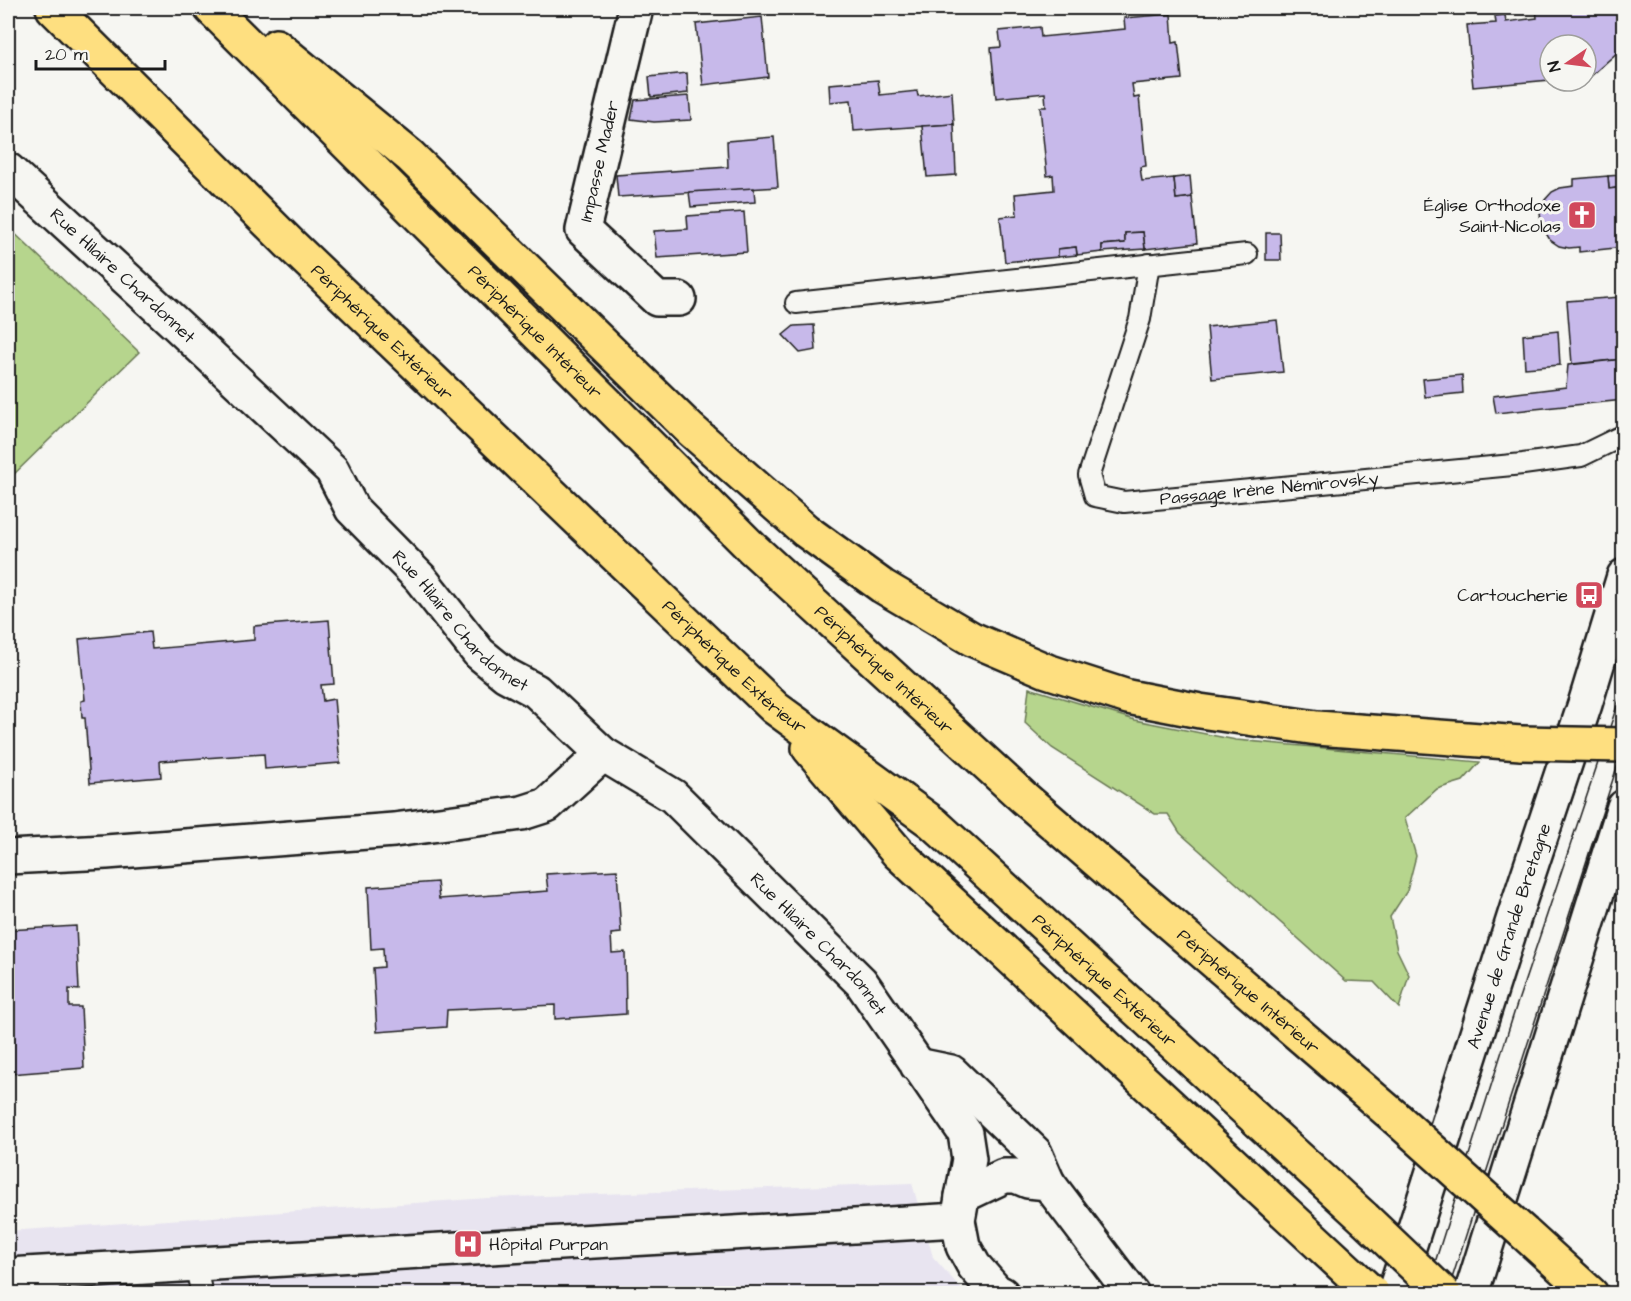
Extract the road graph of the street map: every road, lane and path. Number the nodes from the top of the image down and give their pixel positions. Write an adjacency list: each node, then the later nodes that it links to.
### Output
1 (52, 8): 12 (highway, Périphérique Extérieur)
2 (211, 8): 28 (highway, Périphérique Intérieur, bridge)
3 (229, 8): 13 (highway, bridge)
4 (636, 8): 8 (street, Impasse Mader)
5 (8, 170): 14 (street, Rue Hilaire Chardonnet)
6 (1246, 254): 7 (lane)
7 (1149, 264): 9 (lane); 10 (lane, Passage Irène Némirovsky)
8 (679, 300)
9 (796, 303)
10 (1623, 435)
11 (1623, 576): 25 (street, Avenue de Grande Bretagne)
12 (775, 708): 24 (highway); 26 (highway, Périphérique Extérieur, bridge)
13 (1623, 745)
14 (603, 754): 16 (street); 17 (street, Rue Hilaire Chardonnet)
15 (1623, 807): 27 (street)
16 (8, 857)
17 (917, 1065): 18 (street); 19 (street, Rue Hilaire Chardonnet)
18 (1047, 1183): 19 (street); 23 (street)
19 (960, 1208): 21 (street); 22 (street, Rue Hilaire Chardonnet)
20 (8, 1275): 21 (street)
21 (199, 1279)
22 (1002, 1293)
23 (1132, 1293)
24 (1373, 1293)
25 (1394, 1293)
26 (1444, 1293)
27 (1472, 1293)
28 (1591, 1293)

